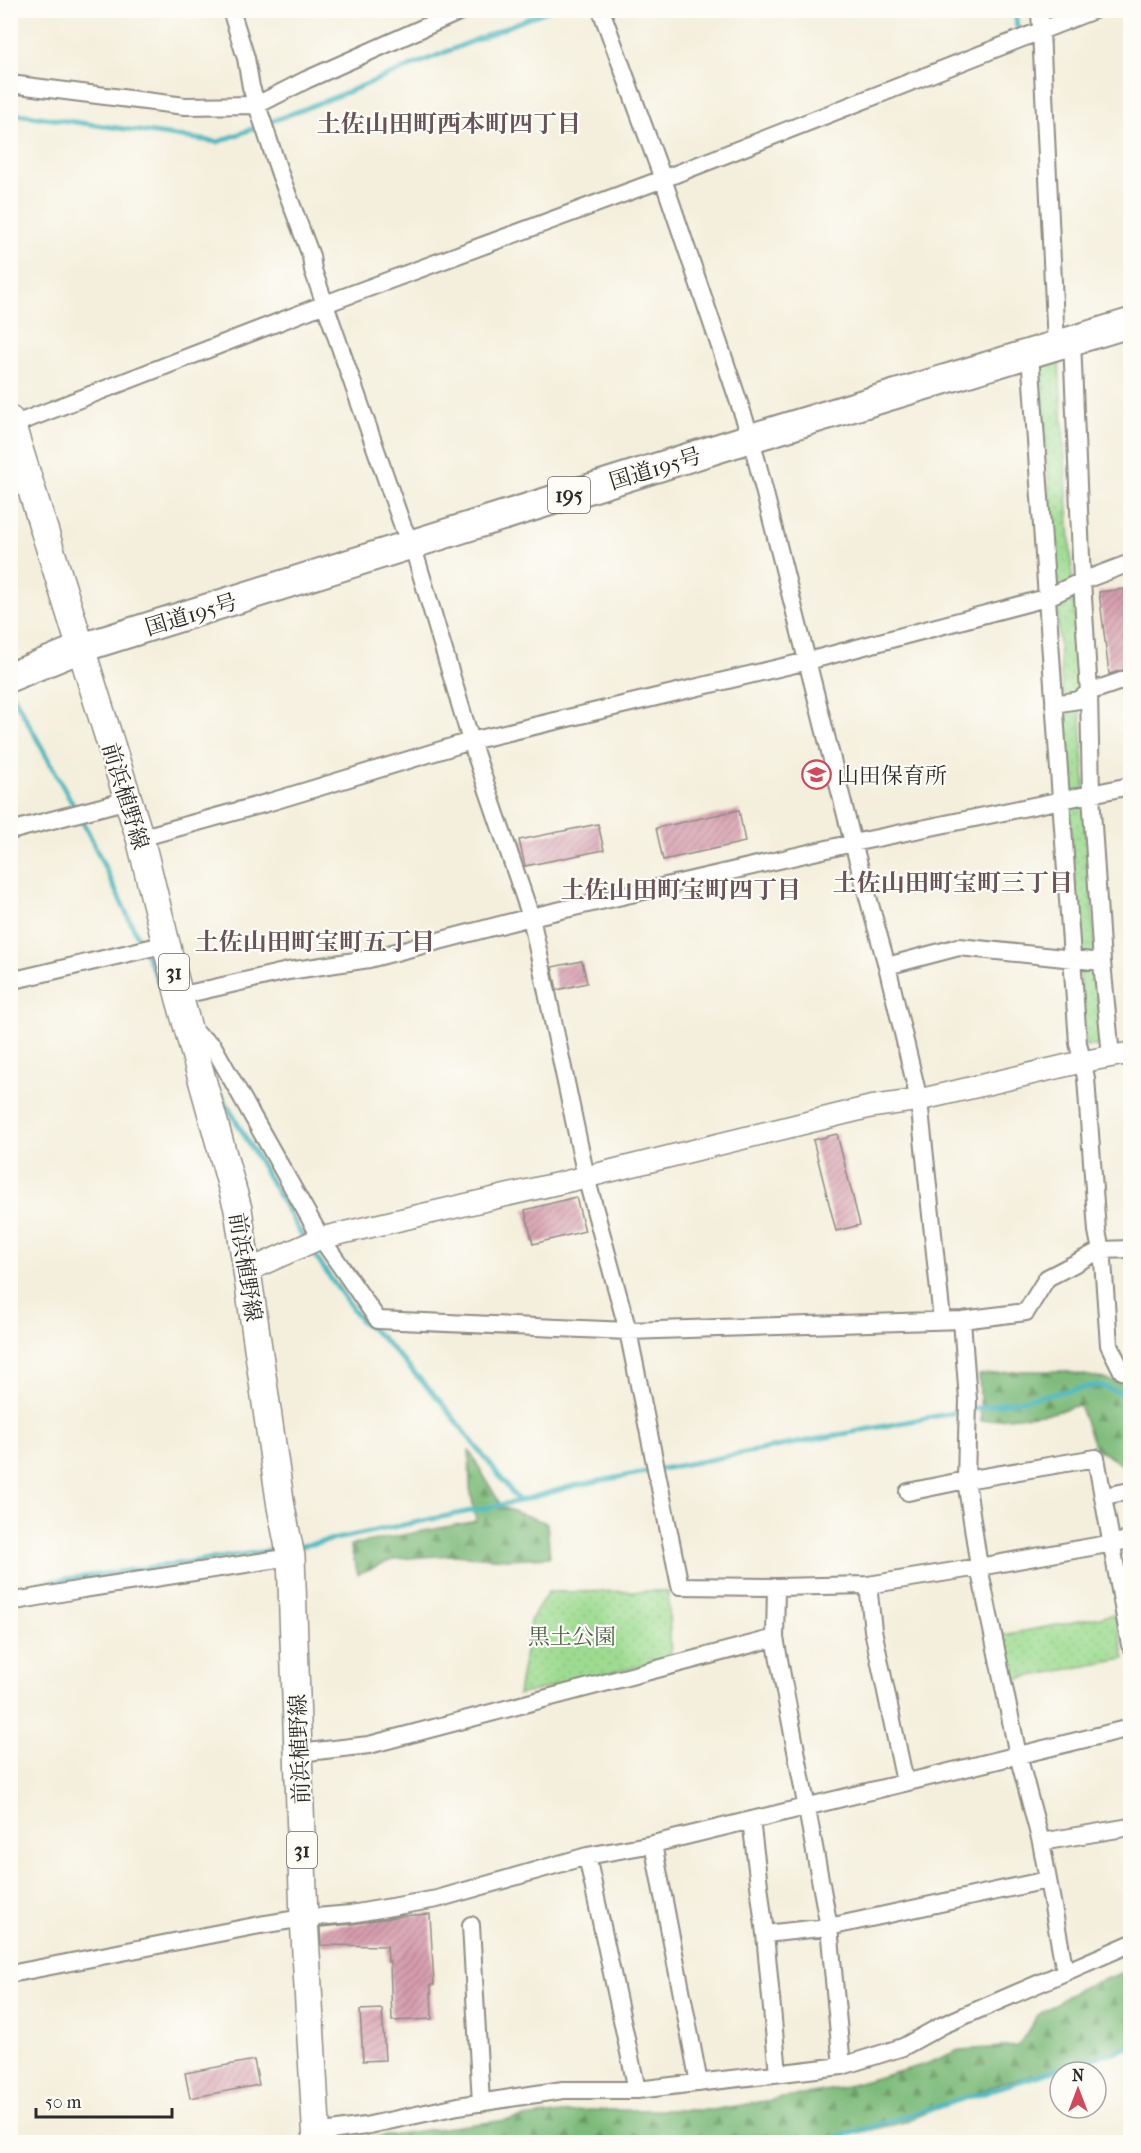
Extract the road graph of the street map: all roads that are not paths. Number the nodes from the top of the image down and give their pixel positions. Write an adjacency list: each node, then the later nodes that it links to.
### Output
1 (231, 10): 8 (street)
2 (463, 10): 8 (street)
3 (601, 10): 9 (street)
4 (1040, 10): 6 (street)
5 (1094, 10): 6 (street)
6 (1040, 31): 9 (street); 12 (street)
7 (10, 84): 8 (street)
8 (257, 105): 10 (street)
9 (663, 179): 10 (street); 14 (street)
10 (326, 304): 13 (street); 15 (street)
11 (1131, 323): 12 (highway, 国道195号 / 195)
12 (1053, 346): 14 (highway, 国道195号 / 195); 17 (street); 18 (street)
13 (11, 424): 19 (main road, 前浜植野線 / 31)
14 (751, 438): 15 (highway, 国道195号 / 195); 20 (street)
15 (412, 544): 19 (highway, 国道195号 / 195); 25 (street)
16 (1131, 563): 17 (street)
17 (1082, 581): 18 (street); 23 (street)
18 (1046, 598): 20 (street); 24 (street)
19 (81, 648): 21 (highway, 国道195号 / 195); 28 (main road, 前浜植野線 / 31)
20 (808, 661): 25 (street); 32 (street)
21 (10, 677)
22 (1131, 678): 23 (street)
23 (1089, 692): 24 (street); 27 (street)
24 (1054, 704): 29 (street)
25 (471, 741): 31 (street); 33 (street)
26 (1131, 786): 27 (street)
27 (1091, 795): 29 (street); 36 (street)
28 (128, 800): 30 (street); 31 (main road, 前浜植野線 / 31)
29 (1060, 802): 32 (street); 35 (street)
30 (10, 831)
31 (140, 838): 34 (main road, 前浜植野線 / 31)
32 (853, 843): 33 (street); 37 (street)
33 (531, 917): 39 (street); 44 (street)
34 (151, 948): 38 (street); 39 (main road, 前浜植野線 / 31)
35 (1072, 960): 36 (street); 37 (street); 42 (street)
36 (1102, 962): 41 (street)
37 (887, 966): 43 (street)
38 (10, 981)
39 (179, 996): 40 (main road, 前浜植野線 / 31)
40 (188, 1028): 45 (street); 48 (main road, 前浜植野線 / 31)
41 (1121, 1054): 42 (street)
42 (1081, 1062): 43 (street); 47 (street)
43 (919, 1100): 44 (street); 49 (street)
44 (586, 1177): 45 (street); 51 (street)
45 (311, 1242): 48 (street); 51 (street)
46 (1131, 1249): 47 (street)
47 (1101, 1250): 50 (street); 52 (street)
48 (247, 1271): 59 (main road, 前浜植野線 / 31)
49 (942, 1320): 50 (street); 51 (street)
50 (962, 1320): 53 (street)
51 (628, 1331): 62 (street)
52 (1131, 1373)
53 (966, 1480): 55 (street); 56 (street); 60 (street)
54 (1131, 1491): 56 (street)
55 (908, 1492)
56 (1104, 1496): 58 (street)
57 (1131, 1540): 58 (street)
58 (1113, 1543): 60 (street); 65 (street)
59 (289, 1547): 63 (street); 67 (main road, 前浜植野線 / 31)
60 (979, 1567): 61 (street); 68 (street)
61 (868, 1585): 62 (street); 69 (street)
62 (776, 1587): 64 (street)
63 (10, 1602)
64 (775, 1638): 67 (street); 70 (street)
65 (1131, 1645)
66 (1131, 1728): 68 (street)
67 (299, 1753): 77 (main road, 前浜植野線 / 31)
68 (1018, 1755): 69 (street); 73 (street)
69 (905, 1782): 70 (street)
70 (806, 1807): 71 (street); 79 (street)
71 (751, 1820): 74 (street); 80 (street)
72 (1131, 1827): 73 (street)
73 (1041, 1842): 76 (street)
74 (653, 1844): 75 (street); 86 (street)
75 (587, 1856): 77 (street); 87 (street)
76 (1047, 1880): 79 (street); 82 (street)
77 (304, 1918): 83 (street); 89 (main road, 前浜植野線 / 31)
78 (471, 1925): 88 (street)
79 (829, 1927): 80 (street); 84 (street)
80 (765, 1934): 85 (street)
81 (1131, 1944): 82 (street)
82 (1065, 1972): 84 (street)
83 (10, 1974)
84 (842, 2066): 85 (street)
85 (778, 2073): 86 (street)
86 (699, 2083): 87 (street)
87 (637, 2091): 88 (street)
88 (481, 2103): 89 (street)
89 (317, 2138)

